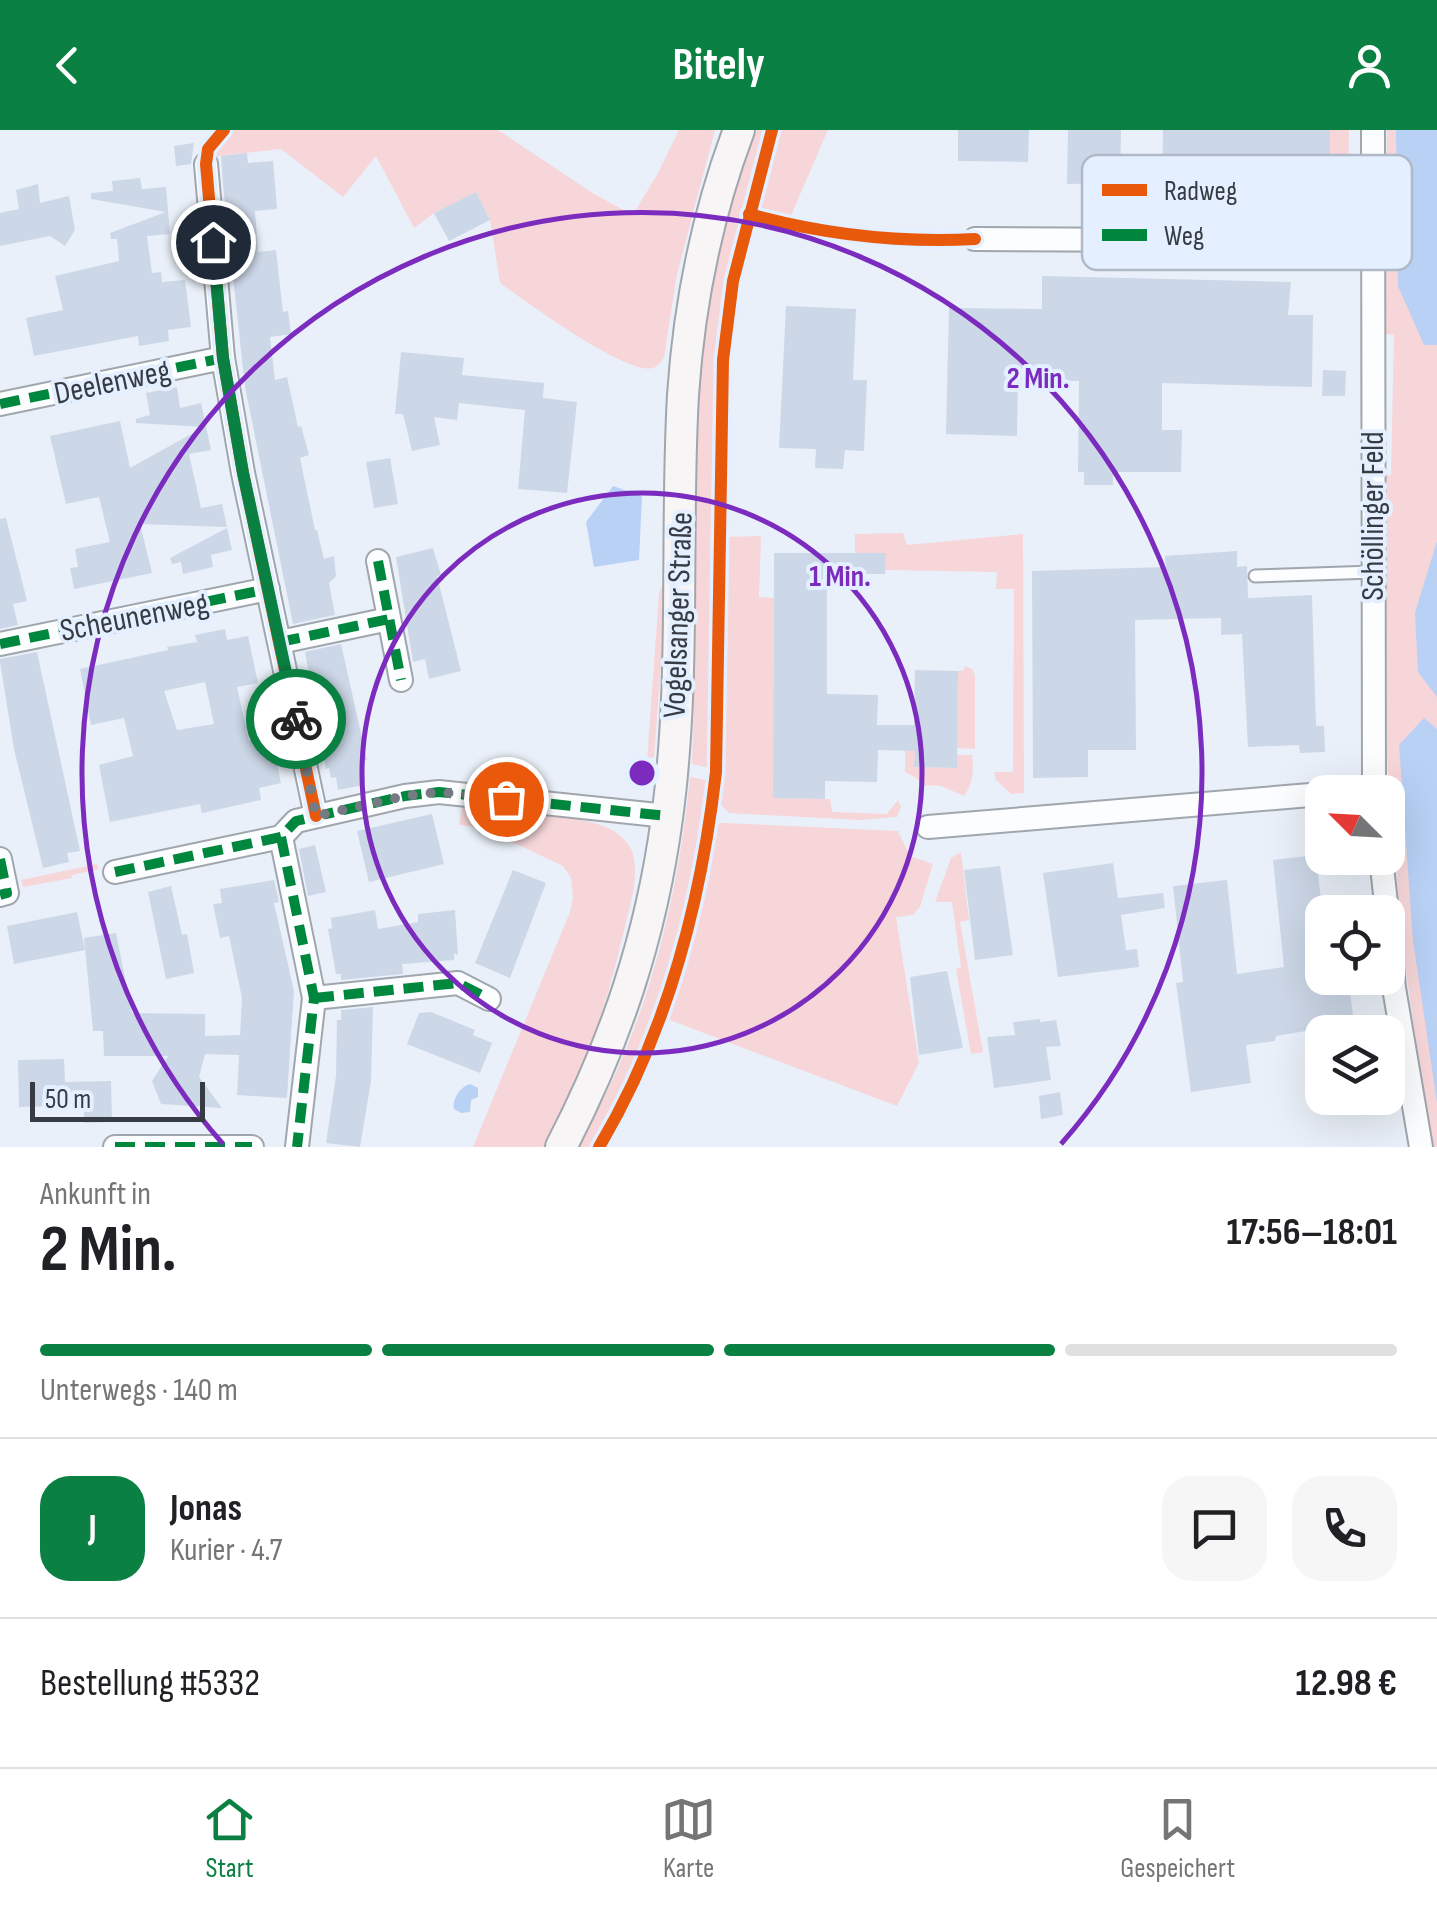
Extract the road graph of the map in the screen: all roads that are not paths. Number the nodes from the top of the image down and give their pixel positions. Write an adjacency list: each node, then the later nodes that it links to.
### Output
1 (739, 130): 21 (main road, Vogelsanger Straße)
2 (1372, 130): 3 (street, Schöllinger Feld)
3 (1372, 155)
4 (206, 164): 8 (street)
5 (975, 239): 6 (street)
6 (1082, 240)
7 (1370, 270): 11 (street, Schöllinger Feld)
8 (223, 358): 9 (street, Deelenweg); 13 (street)
9 (0, 404)
10 (378, 561): 14 (street)
11 (1373, 572): 12 (lane); 18 (street, Schöllinger Feld)
12 (1255, 576)
13 (268, 590): 15 (street); 16 (street, Scheunenweg)
14 (389, 618): 15 (street); 17 (street)
15 (280, 642): 20 (street)
16 (0, 644)
17 (401, 680)
18 (1374, 775)
19 (1305, 795): 22 (street)
20 (316, 816): 21 (street); 23 (street)
21 (668, 816): 33 (main road, Vogelsanger Straße)
22 (928, 826)
23 (281, 837): 25 (street); 28 (street)
24 (0, 859): 26 (street)
25 (115, 872)
26 (4, 894)
27 (1395, 995): 34 (street)
28 (314, 998): 29 (street); 32 (street)
29 (489, 999)
30 (115, 1147): 31 (street)
31 (252, 1147)
32 (297, 1147)
33 (562, 1147)
34 (1420, 1147)

